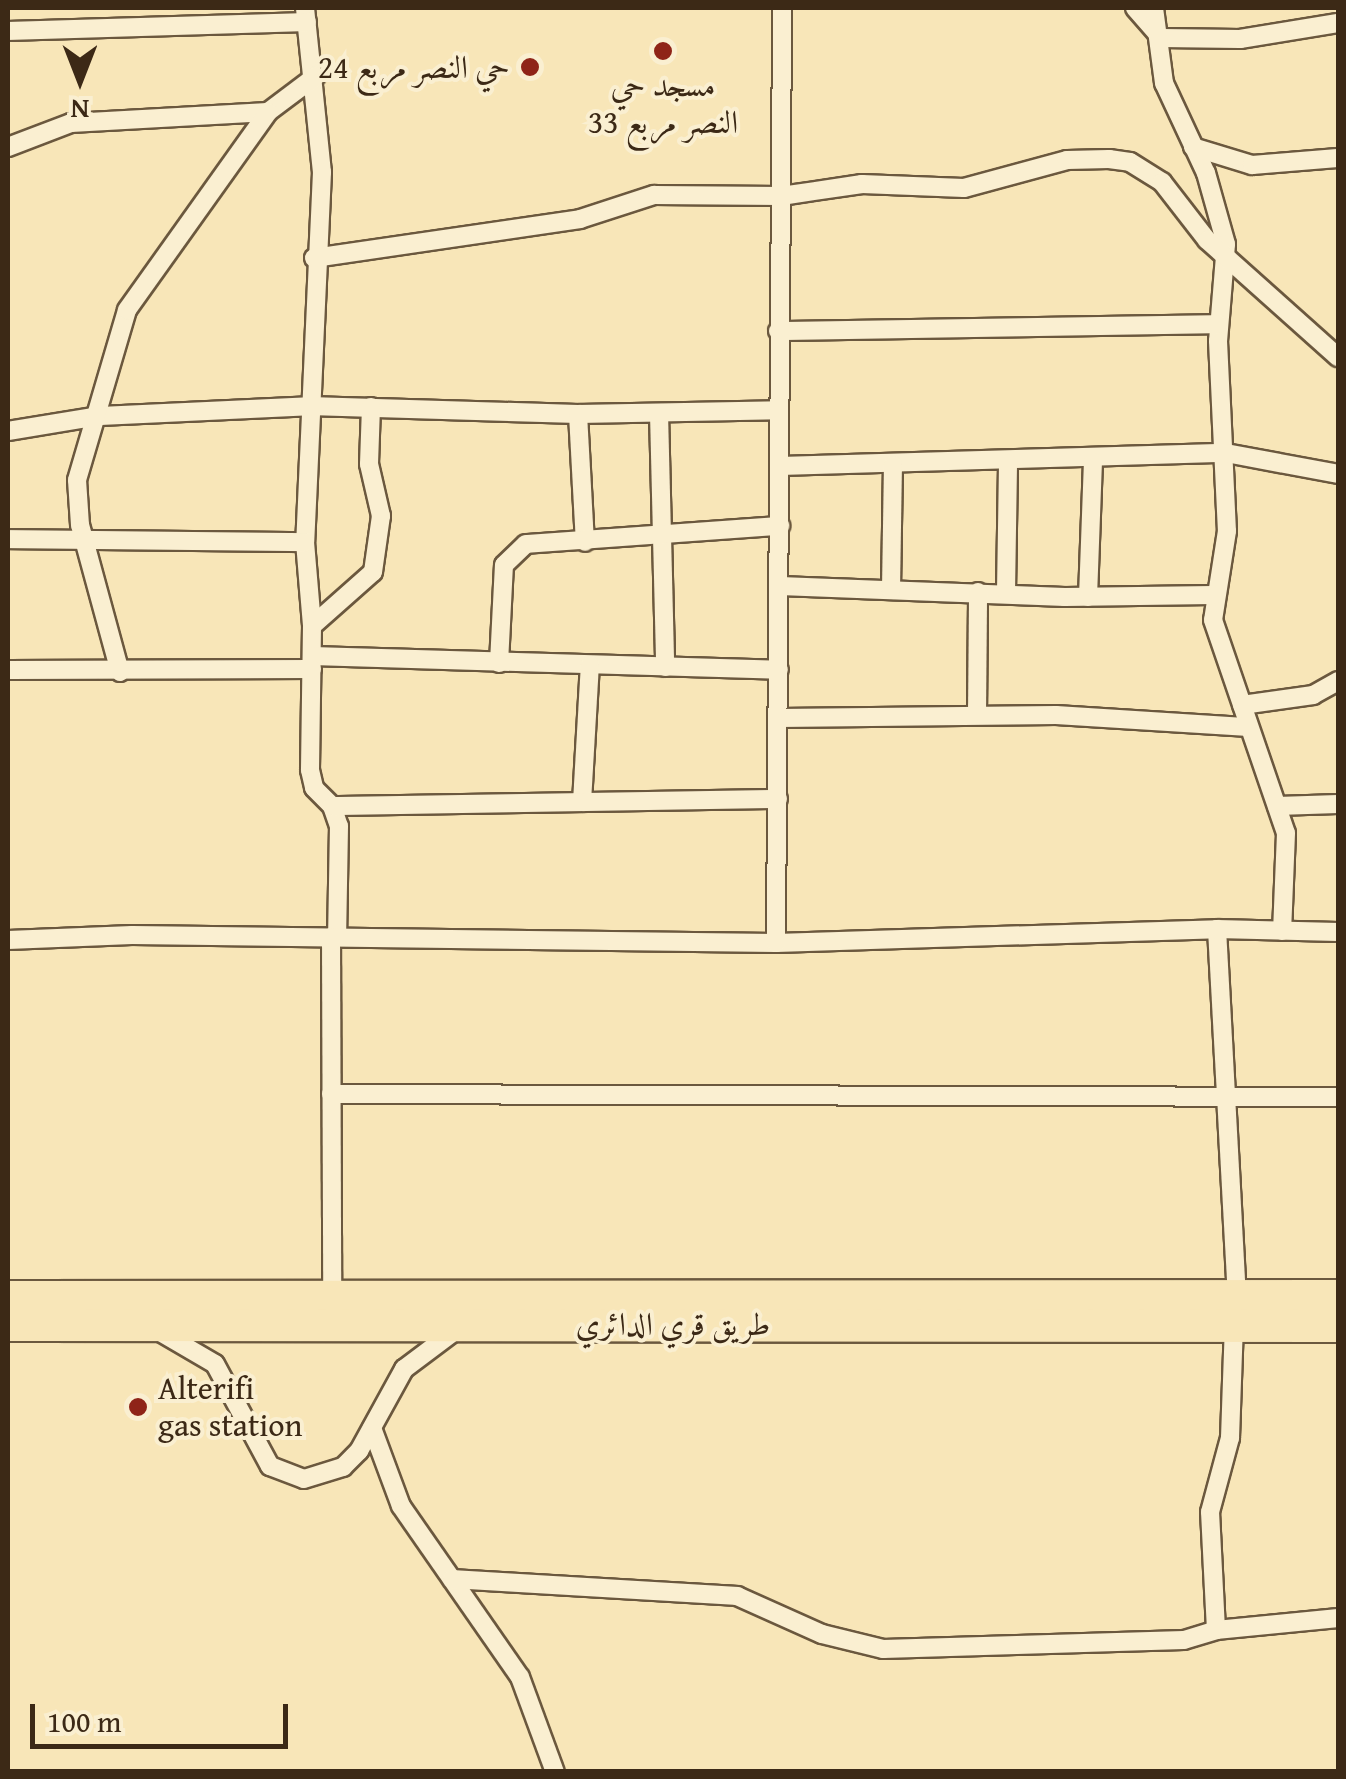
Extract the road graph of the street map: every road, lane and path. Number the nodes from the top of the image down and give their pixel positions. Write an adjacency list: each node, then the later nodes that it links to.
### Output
1 (782, 8): 13 (street)
2 (1135, 8): 7 (street)
3 (1154, 8): 7 (street)
4 (306, 15): 6 (street); 8 (street)
5 (1338, 23): 7 (street)
6 (8, 31)
7 (1162, 38): 11 (street)
8 (316, 76): 9 (street); 15 (street)
9 (268, 112): 10 (street); 24 (street)
10 (8, 147)
11 (1193, 147): 12 (street); 14 (street)
12 (1338, 158)
13 (781, 196): 14 (street); 15 (street); 17 (street)
14 (1226, 254): 16 (street); 18 (street)
15 (314, 258): 19 (street)
16 (1218, 324): 17 (street); 26 (street)
17 (778, 331): 21 (street)
18 (1338, 357)
19 (309, 406): 20 (street); 24 (street); 36 (street)
20 (371, 407): 23 (street); 44 (street)
21 (779, 410): 22 (street); 30 (street)
22 (659, 412): 23 (street); 33 (street)
23 (578, 414): 37 (street)
24 (100, 416): 25 (street); 35 (street)
25 (8, 431)
26 (1226, 453): 27 (street); 31 (street); 42 (street)
27 (1093, 462): 28 (street); 43 (street)
28 (1008, 463): 29 (street); 41 (street)
29 (893, 464): 30 (street); 39 (street)
30 (780, 466): 32 (street)
31 (1338, 474)
32 (780, 526): 33 (street); 38 (street)
33 (663, 538): 37 (street); 48 (street)
34 (8, 539): 35 (street)
35 (88, 540): 36 (street); 51 (street)
36 (305, 542): 44 (street)
37 (585, 542): 46 (street)
38 (780, 586): 39 (street); 50 (street)
39 (891, 590): 40 (street)
40 (978, 592): 41 (street); 54 (street)
41 (1006, 592): 43 (street)
42 (1213, 595): 43 (street); 53 (street)
43 (1088, 597)
44 (312, 626): 45 (street)
45 (312, 662): 46 (street); 51 (street); 60 (street)
46 (499, 663): 47 (street)
47 (590, 666): 48 (street); 58 (street)
48 (665, 668): 50 (street)
49 (8, 670): 51 (street)
50 (780, 670): 55 (street)
51 (120, 672)
52 (1338, 681): 53 (street)
53 (1242, 705): 56 (street)
54 (977, 715): 55 (street); 56 (street)
55 (779, 718): 57 (street)
56 (1250, 727): 61 (street)
57 (778, 799): 58 (street); 67 (street)
58 (582, 802): 60 (street)
59 (1338, 804): 61 (street)
60 (332, 806): 65 (street)
61 (1277, 806): 63 (street)
62 (1217, 929): 63 (street); 67 (street); 69 (street)
63 (1282, 930): 64 (street)
64 (1338, 932)
65 (334, 937): 66 (street); 67 (street); 68 (street)
66 (8, 940)
67 (776, 944)
68 (331, 1094): 69 (street); 73 (street)
69 (1230, 1098): 70 (street); 74 (street)
70 (1338, 1098)
71 (1338, 1296): 74 (highway, طريق قري الدائري)
72 (8, 1297): 73 (highway, طريق قري الدائري)
73 (332, 1297): 74 (highway, طريق قري الدائري)
74 (1236, 1311): 75 (highway, طريق قري الدائري); 78 (highway, طريق قري الدائري); 82 (street)
75 (464, 1324): 76 (highway, طريق قري الدائري); 79 (street)
76 (141, 1325): 77 (highway, طريق قري الدائري); 79 (street)
77 (8, 1326)
78 (1338, 1326)
79 (372, 1428): 80 (street)
80 (452, 1579): 82 (street); 83 (street)
81 (1338, 1618): 82 (street)
82 (1216, 1630)
83 (555, 1772)

